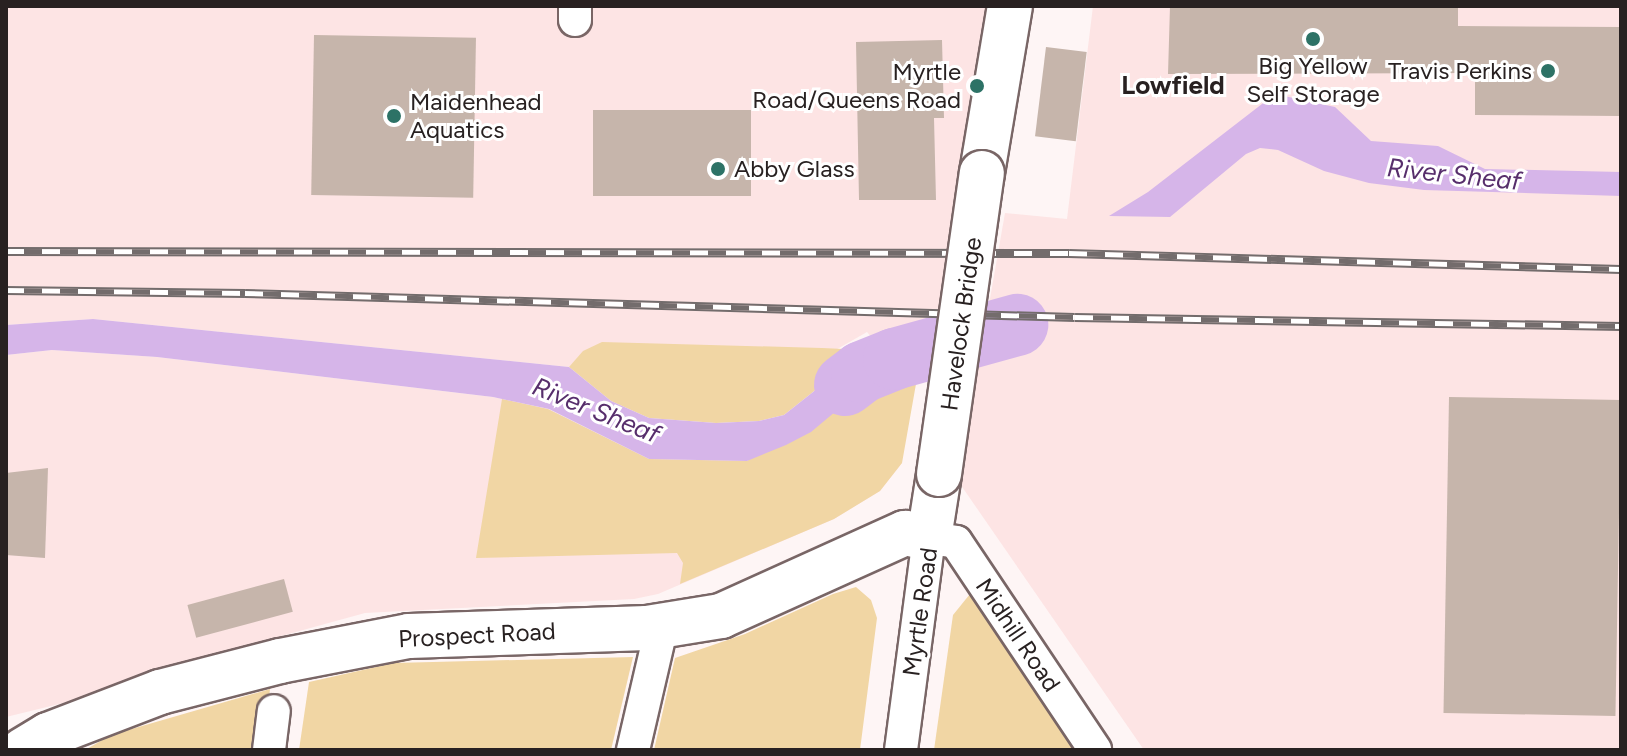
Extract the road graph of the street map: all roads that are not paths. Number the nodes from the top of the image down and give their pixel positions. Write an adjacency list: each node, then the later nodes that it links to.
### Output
1 (1010, 6): 2 (main road, Havelock Bridge, bridge)
2 (939, 474): 3 (main road, Myrtle Road)
3 (929, 538): 4 (main road, Prospect Road); 9 (street, Myrtle Road); 10 (street, Midhill Road)
4 (662, 625): 6 (main road, Prospect Road); 8 (street)
5 (274, 711): 7 (street)
6 (23, 750)
7 (269, 750)
8 (633, 750)
9 (901, 750)
10 (1095, 750)

